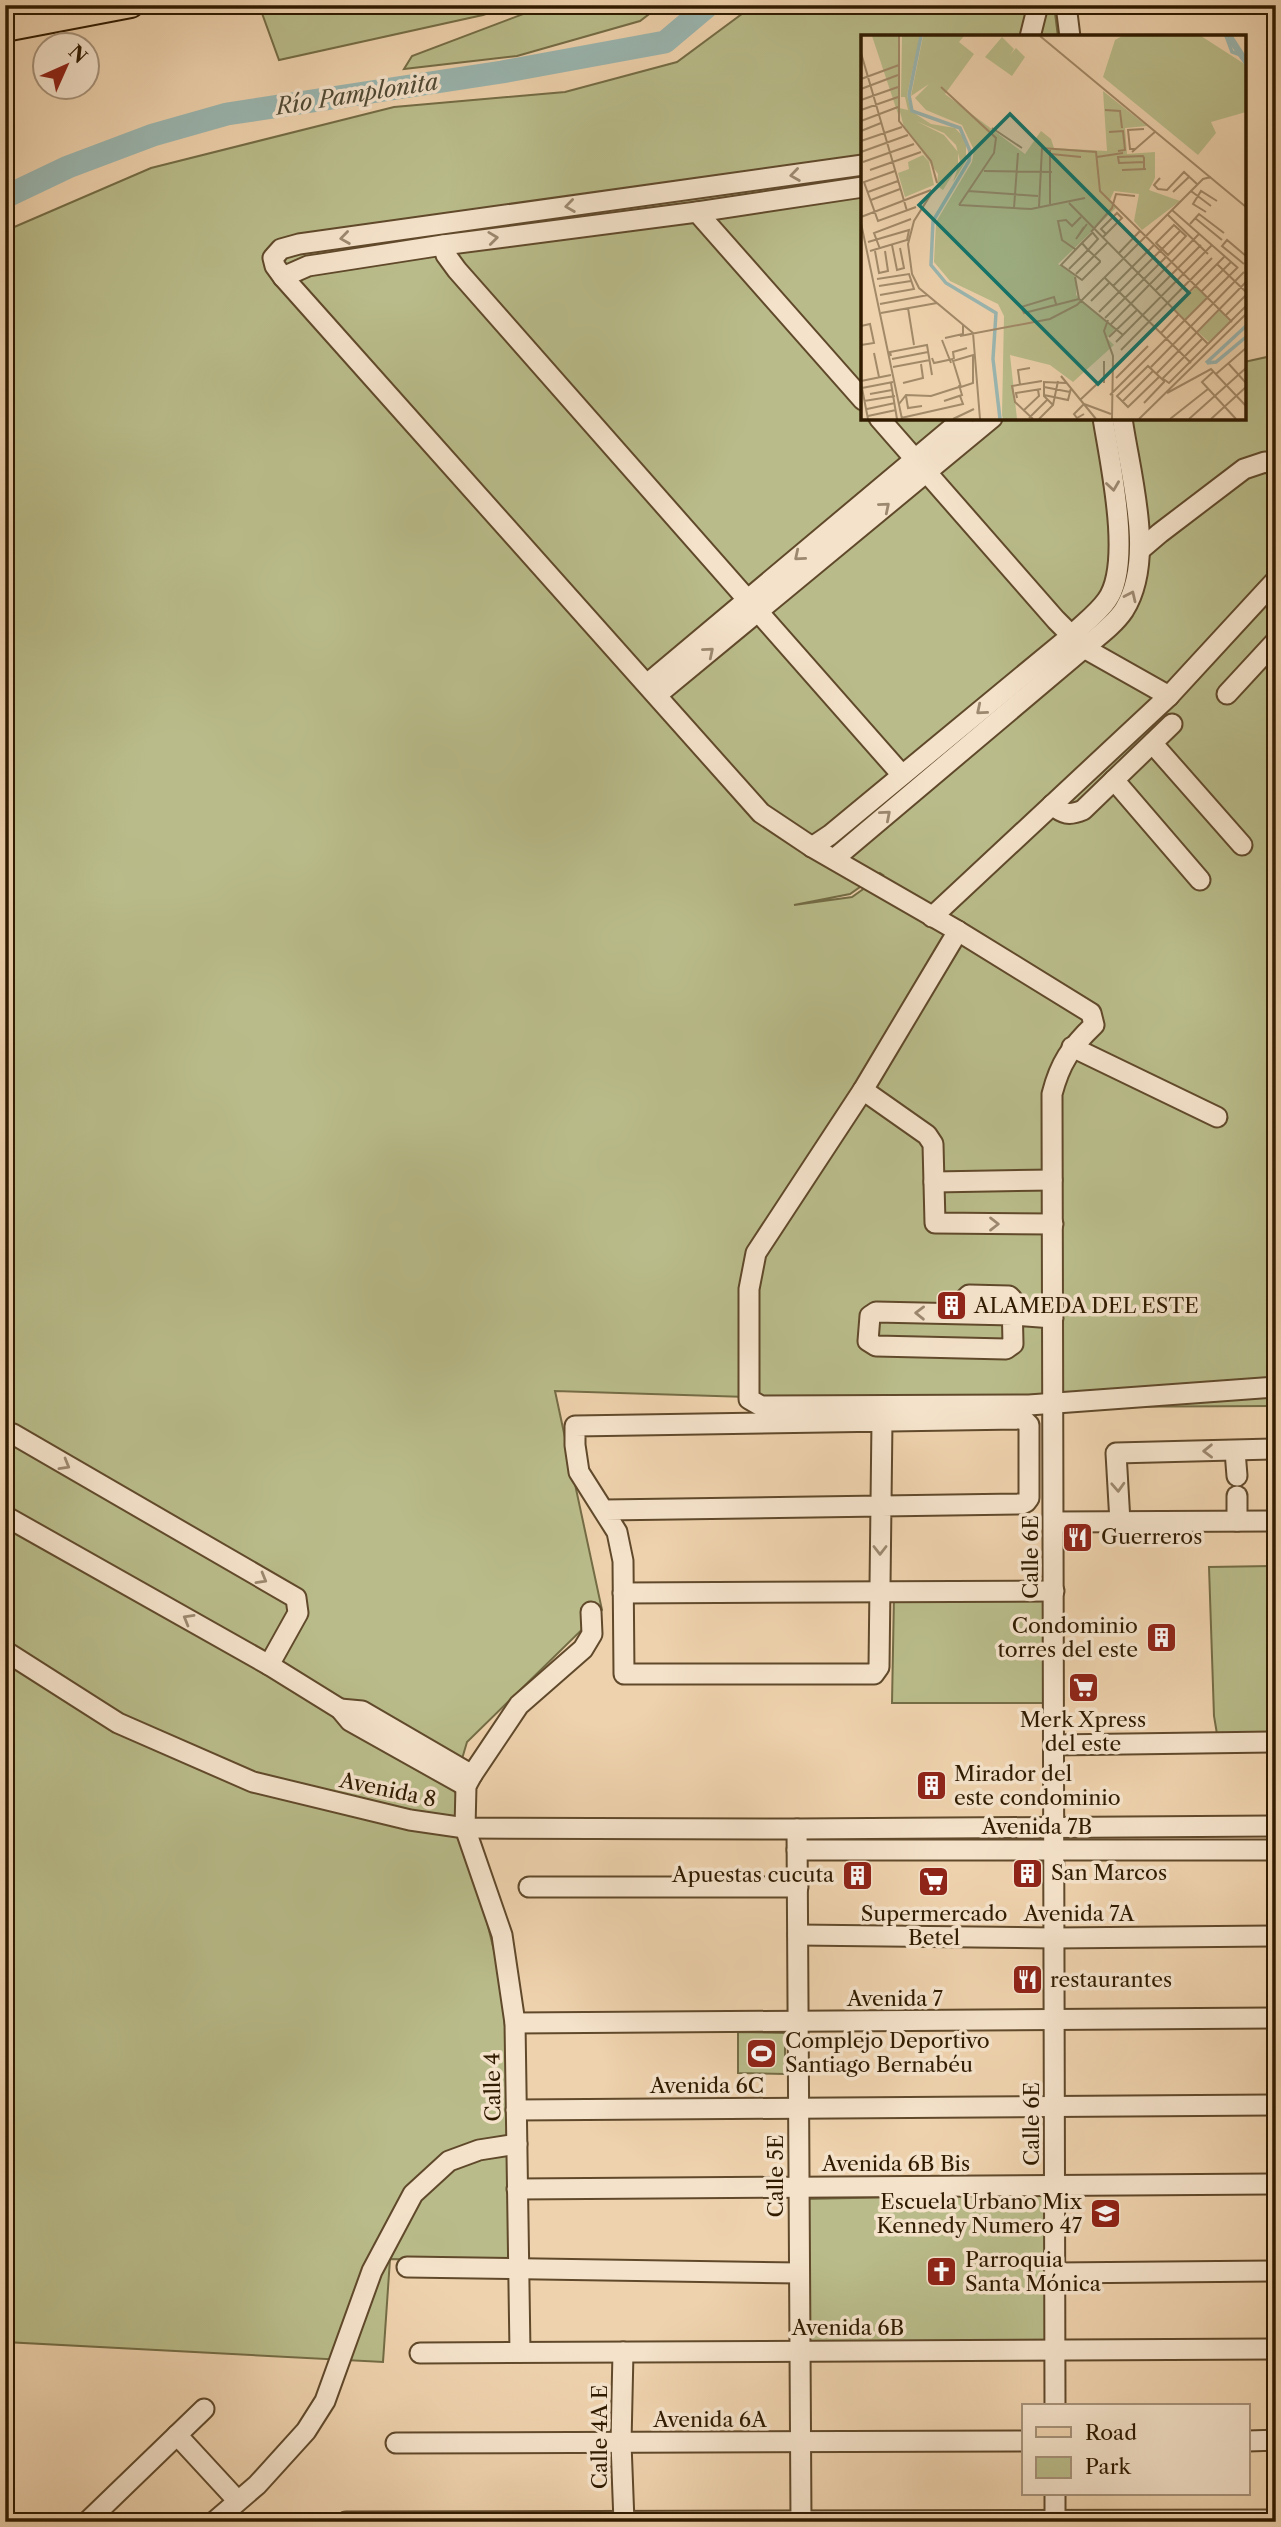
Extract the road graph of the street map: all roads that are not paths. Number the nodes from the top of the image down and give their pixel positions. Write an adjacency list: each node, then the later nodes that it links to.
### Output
1 (131, 5): 4 (main road)
2 (1038, 5): 5 (street)
3 (1066, 5): 6 (street)
4 (5, 29)
5 (1030, 35)
6 (1070, 35)
7 (861, 165): 11 (street, one-way to 11)
8 (861, 187): 9 (street)
9 (697, 212): 10 (street, one-way to 9); 12 (street)
10 (443, 244): 11 (street); 24 (street)
11 (283, 277): 27 (street)
12 (861, 398)
13 (881, 420): 18 (street)
14 (962, 420): 18 (street)
15 (989, 420): 18 (street)
16 (1103, 420): 25 (street, one-way to 25)
17 (1122, 420): 20 (street)
18 (920, 465): 24 (street); 25 (street)
19 (1276, 465): 21 (street)
20 (1137, 520): 21 (street); 22 (street)
21 (1171, 526): 22 (street)
22 (1140, 550): 25 (street, one-way to 22)
23 (1276, 580): 29 (street)
24 (753, 606): 27 (street); 32 (street)
25 (1078, 641): 29 (street); 32 (street, one-way to 32); 37 (street, one-way to 25)
26 (1276, 641): 28 (street)
27 (652, 690): 36 (street)
28 (1227, 694)
29 (1170, 696): 34 (street)
30 (1172, 724): 31 (street)
31 (1153, 744): 33 (street); 35 (street)
32 (902, 775): 36 (street)
33 (1114, 779): 34 (street); 38 (street)
34 (1052, 805): 39 (street)
35 (1242, 845)
36 (813, 847): 37 (street)
37 (834, 859): 39 (street)
38 (1200, 880)
39 (932, 917): 40 (street)
40 (958, 931): 41 (street, Calle 6E); 42 (street)
41 (1072, 1047): 43 (street); 44 (street, Calle 6E)
42 (863, 1090): 45 (street); 50 (street)
43 (1217, 1117)
44 (1052, 1180): 45 (street); 46 (street, Calle 6E)
45 (934, 1182): 46 (street, one-way to 46)
46 (1053, 1224): 48 (street, Calle 6E)
47 (1013, 1315): 47 (street, one-way to 47); 48 (street)
48 (1053, 1318): 50 (street, Calle 6E)
49 (1276, 1387): 50 (street)
50 (1054, 1404): 60 (street, Calle 6E)
51 (882, 1421): 55 (street); 55 (street); 56 (street)
52 (5, 1432): 67 (street, one-way to 67)
53 (1276, 1450): 54 (street)
54 (1235, 1451): 58 (street); 61 (street, one-way to 61)
55 (880, 1507): 56 (street); 63 (street, one-way to 63)
56 (605, 1510): 64 (street)
57 (5, 1516): 67 (street, one-way to 57)
58 (1237, 1521): 59 (street); 61 (street)
59 (1276, 1521)
60 (1054, 1522): 61 (street); 62 (street, Calle 6E)
61 (1120, 1522)
62 (1054, 1591): 63 (street); 69 (street, Calle 6E)
63 (880, 1592): 64 (street); 64 (street)
64 (623, 1593)
65 (592, 1612): 70 (street)
66 (5, 1651): 73 (street, Avenida 8)
67 (269, 1665): 70 (street)
68 (1276, 1742): 69 (street)
69 (1054, 1745): 72 (street, Calle 6E)
70 (469, 1780): 73 (street)
71 (1276, 1826): 72 (street, Avenida 7B)
72 (1055, 1827): 74 (street, Avenida 7B); 78 (street, Calle 6E)
73 (465, 1828): 75 (street, Avenida 8); 88 (street, Calle 4)
74 (905, 1828): 75 (street, Avenida 7B); 77 (street)
75 (797, 1829): 76 (street, Calle 5E)
76 (797, 1850): 77 (street, Avenida 7B); 81 (street, Calle 5E)
77 (906, 1850): 78 (street, Avenida 7B)
78 (1055, 1850): 79 (street, Avenida 7B); 84 (street, Calle 6E)
79 (1276, 1850)
80 (529, 1887): 81 (street)
81 (798, 1887): 82 (street, Calle 5E)
82 (798, 1934): 84 (street, Avenida 7A); 87 (street, Calle 5E)
83 (1276, 1936): 84 (street, Avenida 7A)
84 (1054, 1938): 86 (street, Calle 6E)
85 (1276, 2018): 86 (street, Avenida 7)
86 (1055, 2021): 87 (street, Avenida 7); 90 (street, Calle 6E)
87 (798, 2022): 88 (street, Avenida 7); 91 (street, Calle 5E)
88 (515, 2023): 92 (street, Calle 4)
89 (1276, 2105): 90 (street, Avenida 6C)
90 (1055, 2107): 91 (street, Avenida 6C); 95 (street, Calle 6E)
91 (799, 2109): 92 (street, Avenida 6C); 96 (street, Calle 5E)
92 (516, 2110): 93 (street, Calle 4)
93 (517, 2144): 97 (street, Calle 4); 119 (street)
94 (1276, 2184): 95 (street, Avenida 6B Bis)
95 (1055, 2186): 96 (street, Avenida 6B Bis); 102 (street, Calle 6E)
96 (799, 2187): 97 (street, Avenida 6B Bis); 101 (street, Calle 5E)
97 (517, 2189): 99 (street, Calle 4)
98 (407, 2267): 99 (street)
99 (519, 2268): 101 (street); 106 (street, Calle 4)
100 (1276, 2271): 102 (street)
101 (799, 2273): 105 (street, Calle 5E)
102 (1055, 2273): 104 (street, Calle 6E)
103 (1276, 2349): 104 (street, Avenida 6B)
104 (1055, 2350): 105 (street, Avenida 6B); 109 (street, Calle 6E)
105 (800, 2351): 107 (street, Avenida 6B); 115 (street, Calle 5E)
106 (520, 2352): 107 (street, Avenida 6B); 108 (street, Avenida 6B)
107 (623, 2352): 117 (street, Calle 4A E)
108 (420, 2353)
109 (1055, 2404)
110 (204, 2409): 111 (street)
111 (177, 2435): 119 (street); 124 (street)
112 (1276, 2440): 114 (street)
113 (1022, 2441): 115 (street, Avenida 6A)
114 (1250, 2441)
115 (800, 2442): 117 (street, Avenida 6A); 122 (street, Calle 5E)
116 (396, 2443): 117 (street, Avenida 6A)
117 (621, 2443): 121 (street, Calle 4A E)
118 (1055, 2496): 123 (street)
119 (237, 2500): 125 (street)
120 (1276, 2520): 123 (street)
121 (624, 2521): 122 (street); 126 (street)
122 (801, 2521): 123 (street)
123 (1055, 2521)
124 (86, 2522)
125 (215, 2522)
126 (346, 2522)

